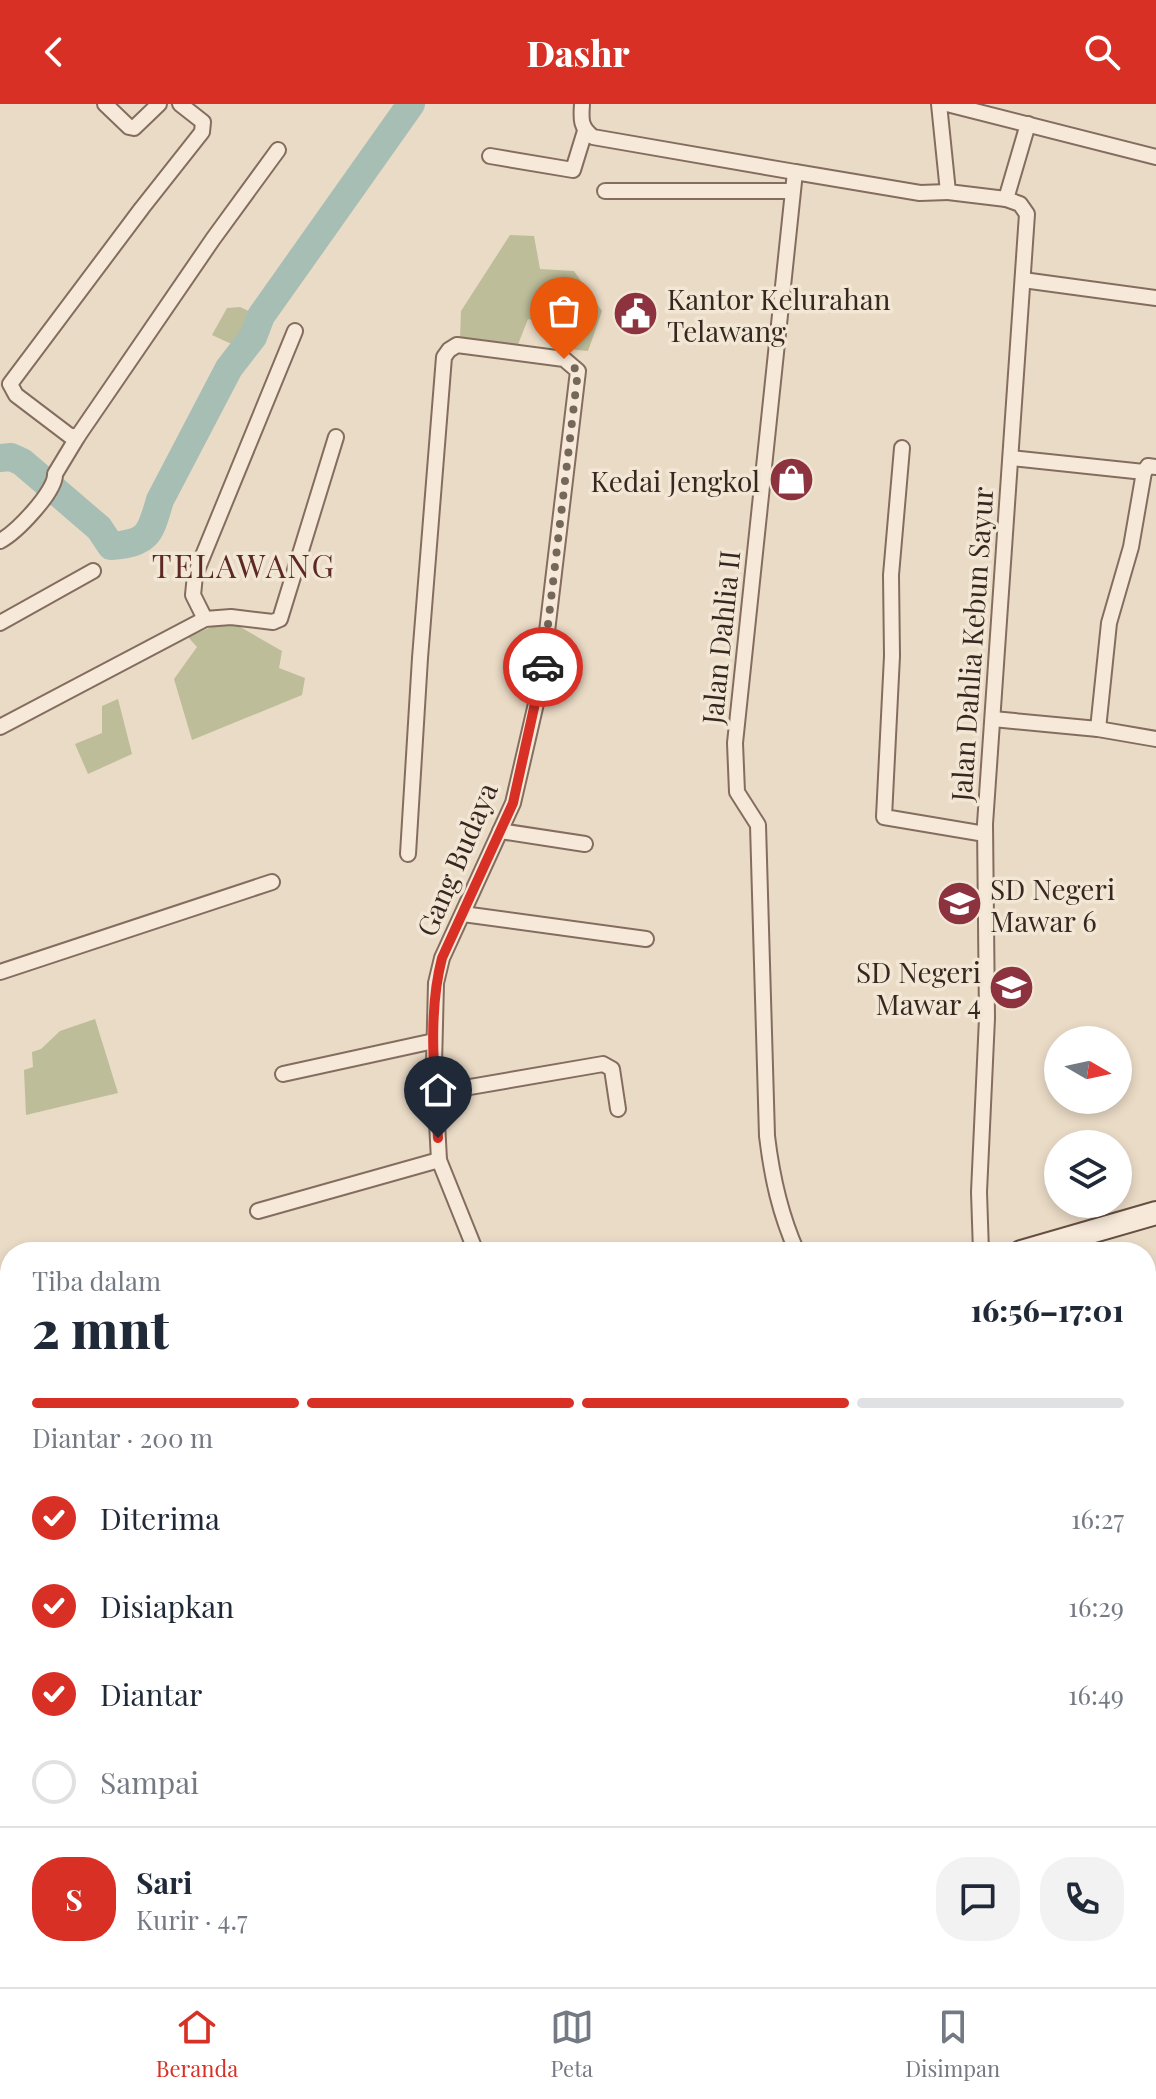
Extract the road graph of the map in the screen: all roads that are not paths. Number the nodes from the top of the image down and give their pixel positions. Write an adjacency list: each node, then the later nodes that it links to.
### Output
1 (105, 104): 2 (street)
2 (159, 104)
3 (180, 104): 19 (street)
4 (582, 104): 7 (street)
5 (939, 105): 6 (street); 14 (street)
6 (1028, 124): 10 (street); 15 (street)
7 (585, 131): 9 (street); 11 (street)
8 (278, 150): 19 (street)
9 (490, 156)
10 (1156, 157)
11 (795, 172): 13 (street, Jalan Dahlia II); 14 (street)
12 (605, 191): 13 (street)
13 (792, 191): 48 (street, Jalan Dahlia II)
14 (948, 192): 15 (street)
15 (1006, 199): 16 (street, Jalan Dahlia Kebun Sayur)
16 (1023, 280): 17 (street); 22 (street, Jalan Dahlia Kebun Sayur)
17 (1156, 298)
18 (295, 331): 26 (street)
19 (78, 436): 24 (street)
20 (336, 437): 26 (street)
21 (902, 448): 33 (street)
22 (1011, 458): 23 (street); 28 (street, Jalan Dahlia Kebun Sayur)
23 (1150, 470): 30 (street)
24 (0, 541)
25 (93, 571): 27 (street)
26 (205, 619): 29 (street)
27 (0, 623)
28 (993, 719): 30 (street); 33 (street, Jalan Dahlia Kebun Sayur)
29 (0, 727)
30 (1098, 729): 31 (street)
31 (1156, 739)
32 (500, 831): 34 (street); 35 (street, Gang Budaya); 37 (street, Gang Budaya)
33 (985, 834): 49 (street, Jalan Dahlia Kebun Sayur)
34 (585, 844)
35 (408, 854)
36 (272, 882): 39 (street)
37 (463, 914): 38 (street); 40 (street, Gang Budaya)
38 (646, 939)
39 (0, 972)
40 (434, 1041): 41 (street); 42 (street, Gang Budaya)
41 (283, 1074)
42 (435, 1093): 43 (street); 44 (street, Gang Budaya)
43 (618, 1109)
44 (439, 1160): 45 (street); 47 (street, Gang Budaya)
45 (258, 1211)
46 (1156, 1213): 50 (street)
47 (472, 1242)
48 (792, 1242)
49 (981, 1242)
50 (1056, 1242)

